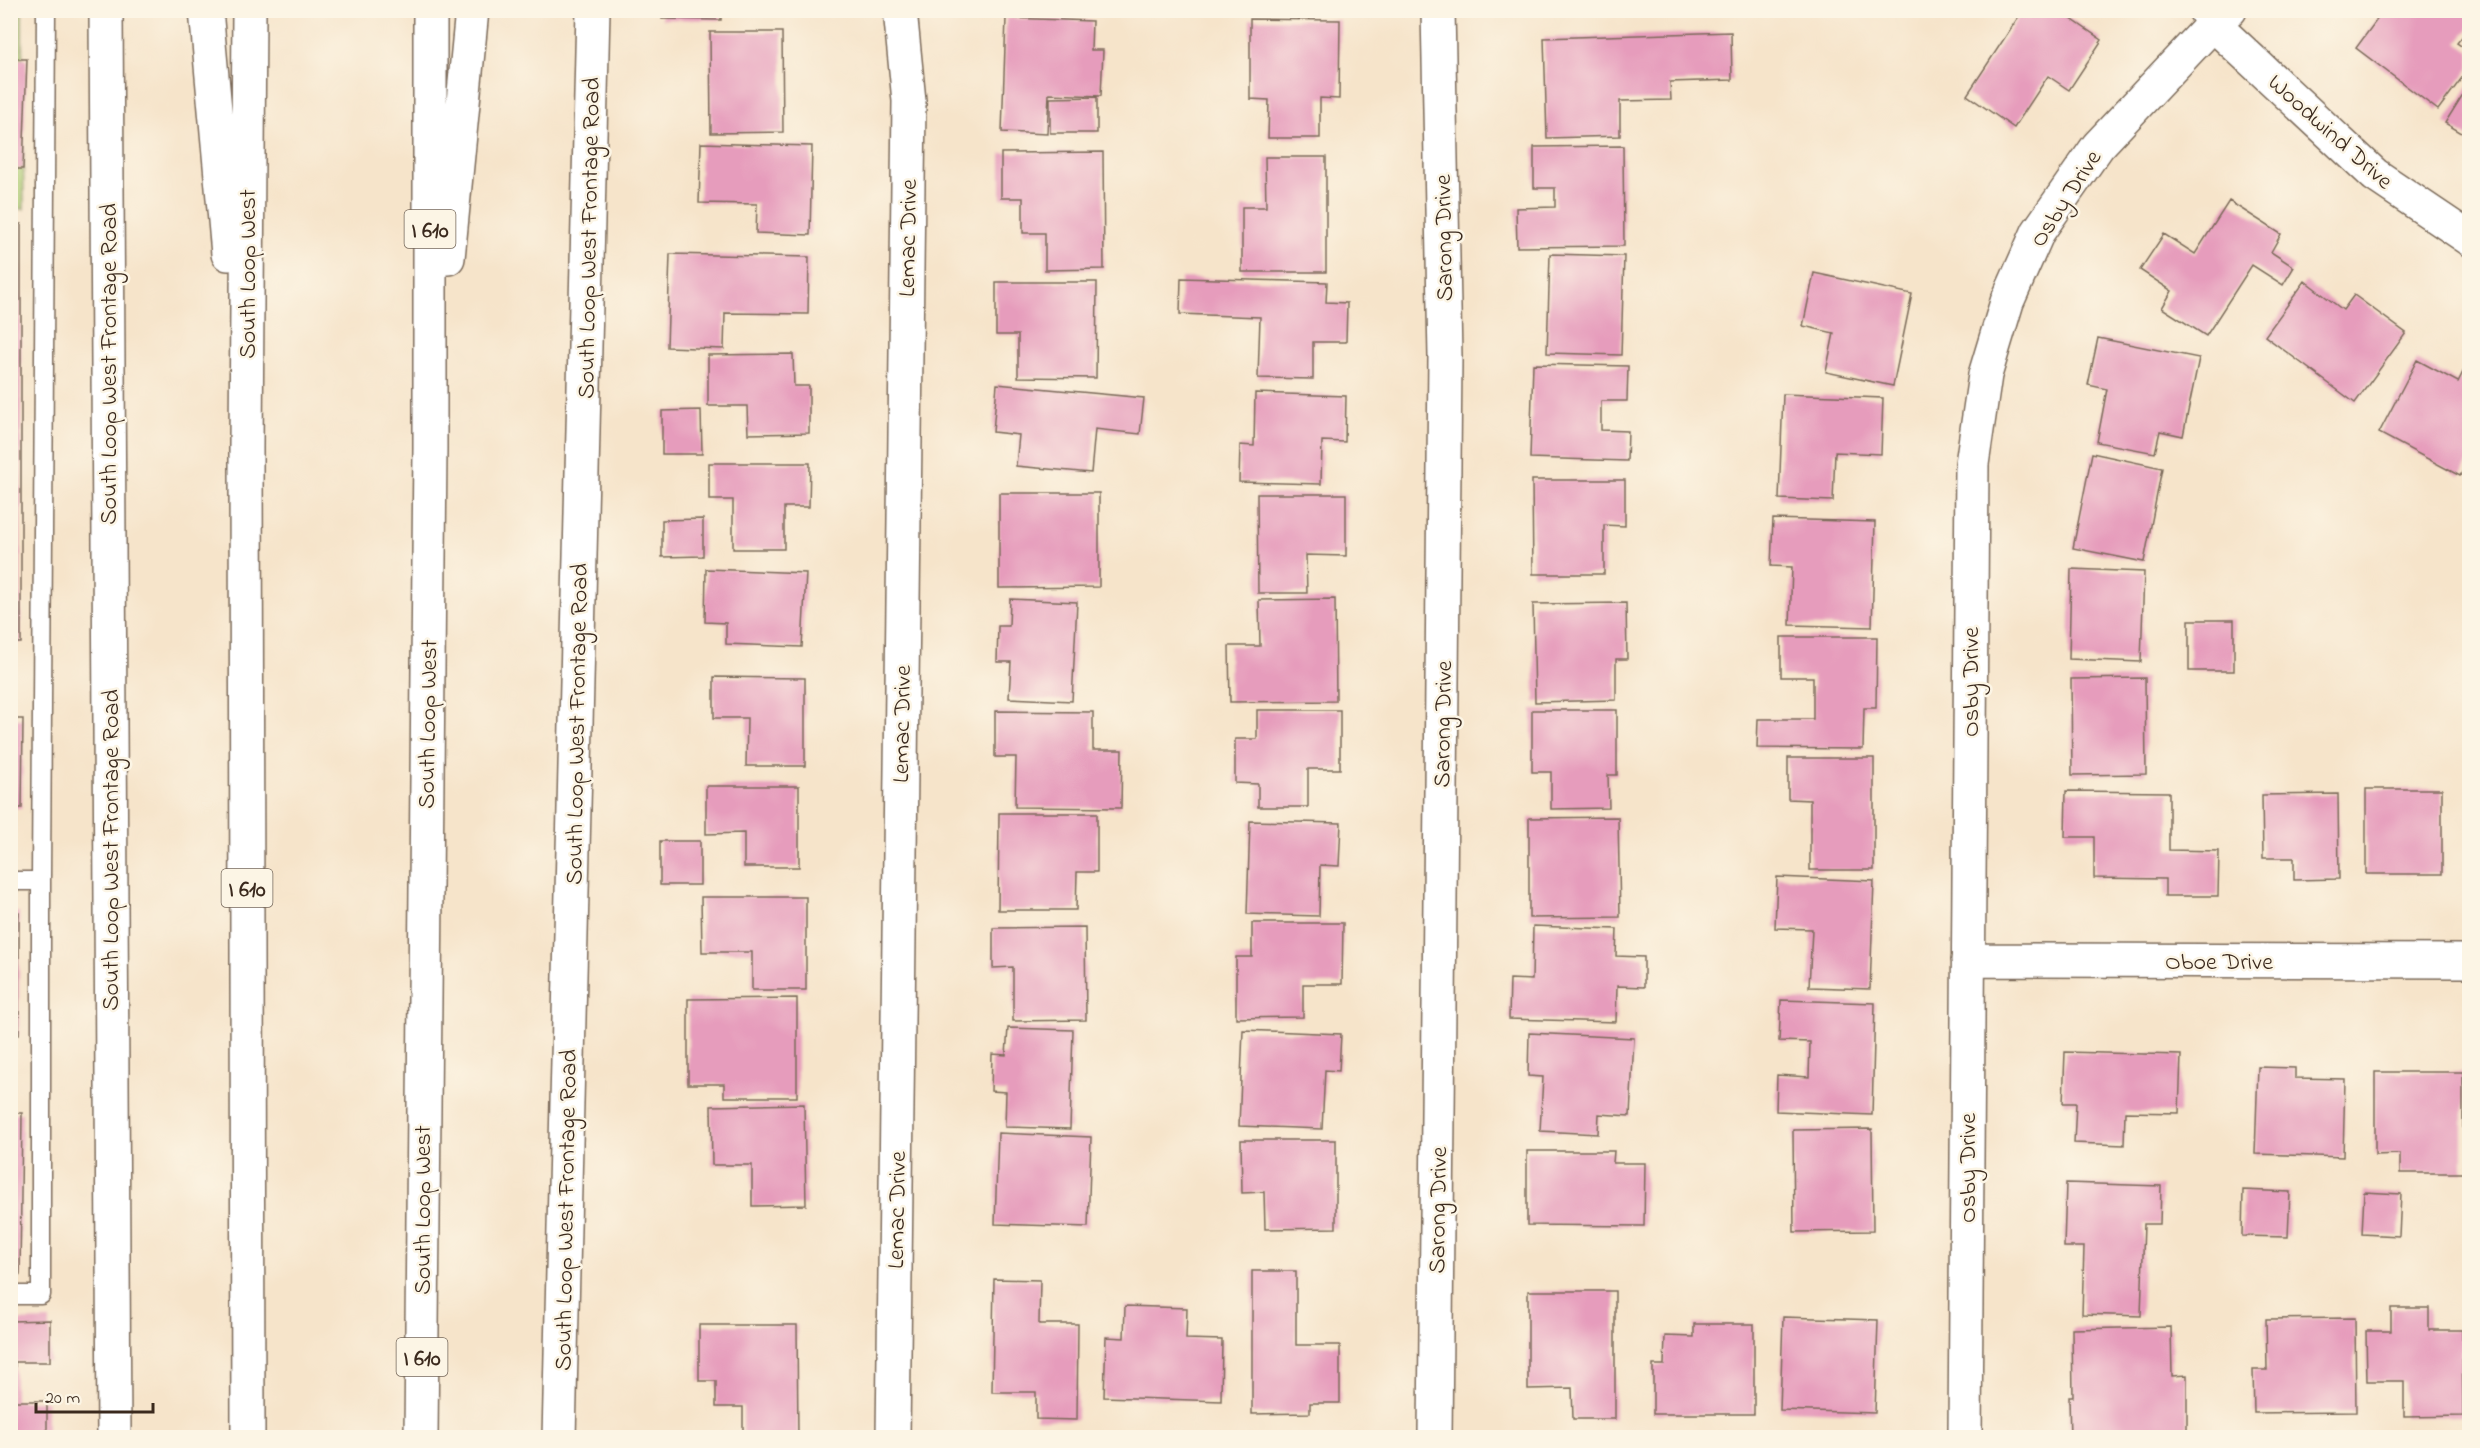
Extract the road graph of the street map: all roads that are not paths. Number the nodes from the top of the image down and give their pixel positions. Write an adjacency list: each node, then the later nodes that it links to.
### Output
1 (46, 10): 15 (lane)
2 (106, 10): 19 (main road, South Loop West Frontage Road)
3 (206, 10): 12 (main road)
4 (249, 10): 12 (main road, South Loop West / I 610)
5 (430, 10): 13 (main road, South Loop West / I 610)
6 (472, 10): 13 (main road)
7 (593, 10): 22 (main road, South Loop West Frontage Road)
8 (900, 10): 23 (main road, Lemac Drive)
9 (1438, 10): 24 (main road, Sarong Drive)
10 (2216, 15): 11 (main road, Woodwind Drive); 16 (main road, Osby Drive)
11 (2469, 239)
12 (246, 447): 20 (main road, South Loop West / I 610)
13 (430, 448): 21 (main road, South Loop West / I 610)
14 (10, 880): 15 (lane)
15 (41, 881): 18 (lane)
16 (1968, 960): 17 (main road, Oboe Drive); 25 (main road, Osby Drive)
17 (2469, 961)
18 (10, 1295)
19 (114, 1437)
20 (248, 1437)
21 (422, 1437)
22 (559, 1437)
23 (893, 1437)
24 (1435, 1437)
25 (1965, 1437)

